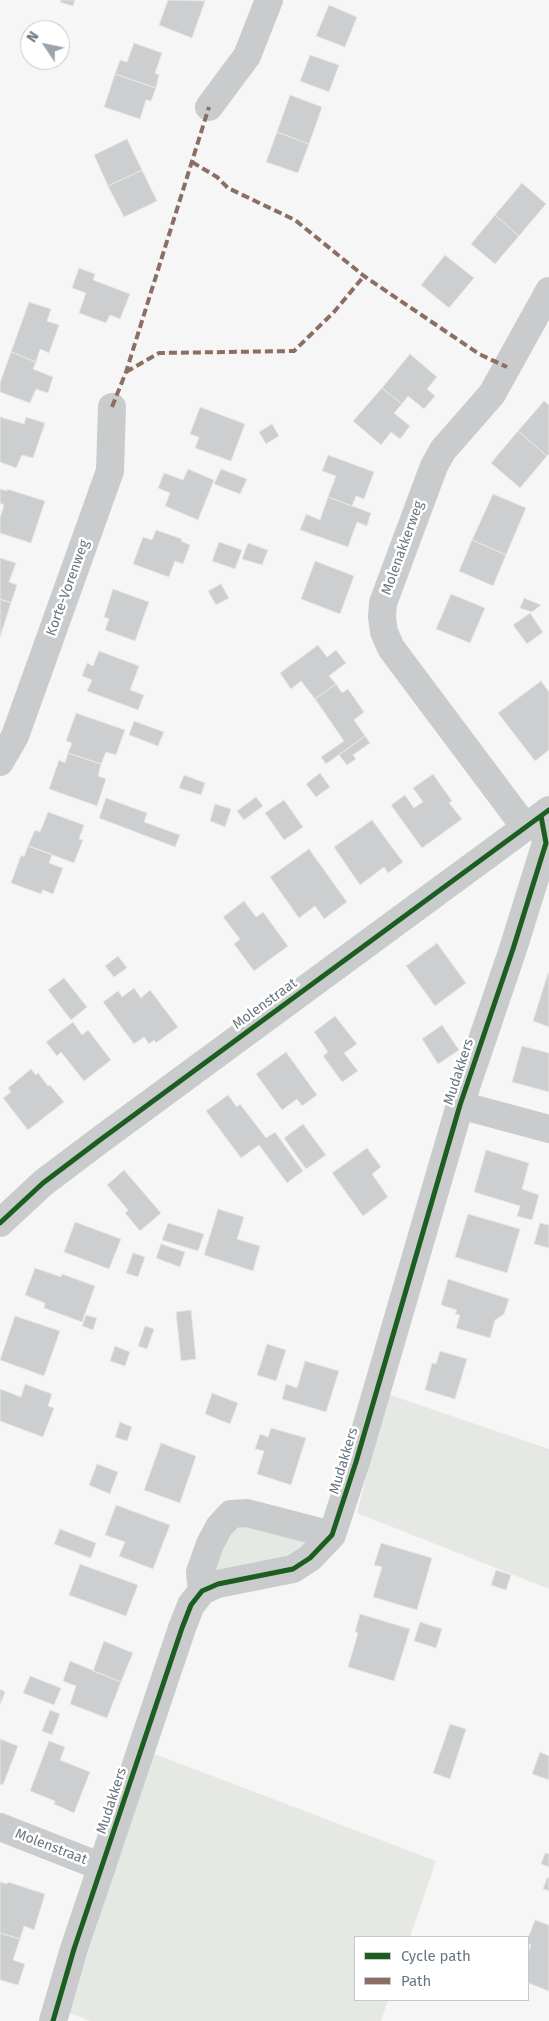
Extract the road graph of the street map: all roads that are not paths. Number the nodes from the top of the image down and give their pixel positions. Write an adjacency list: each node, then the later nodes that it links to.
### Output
1 (269, 0): 2 (street)
2 (209, 107)
3 (549, 291): 6 (street, Molenakkerweg)
4 (112, 407): 5 (street, Korte-Vorenweg)
5 (0, 762)
6 (538, 818): 7 (street, Mudakkers); 9 (street, Molenstraat)
7 (460, 1105): 8 (street); 10 (street, Mudakkers)
8 (549, 1129)
9 (0, 1223)
10 (332, 1535): 11 (street, Mudakkers); 11 (street)
11 (202, 1591): 13 (street, Mudakkers)
12 (0, 1827): 13 (street, Molenstraat)
13 (102, 1867): 14 (street, Mudakkers)
14 (53, 2021)

